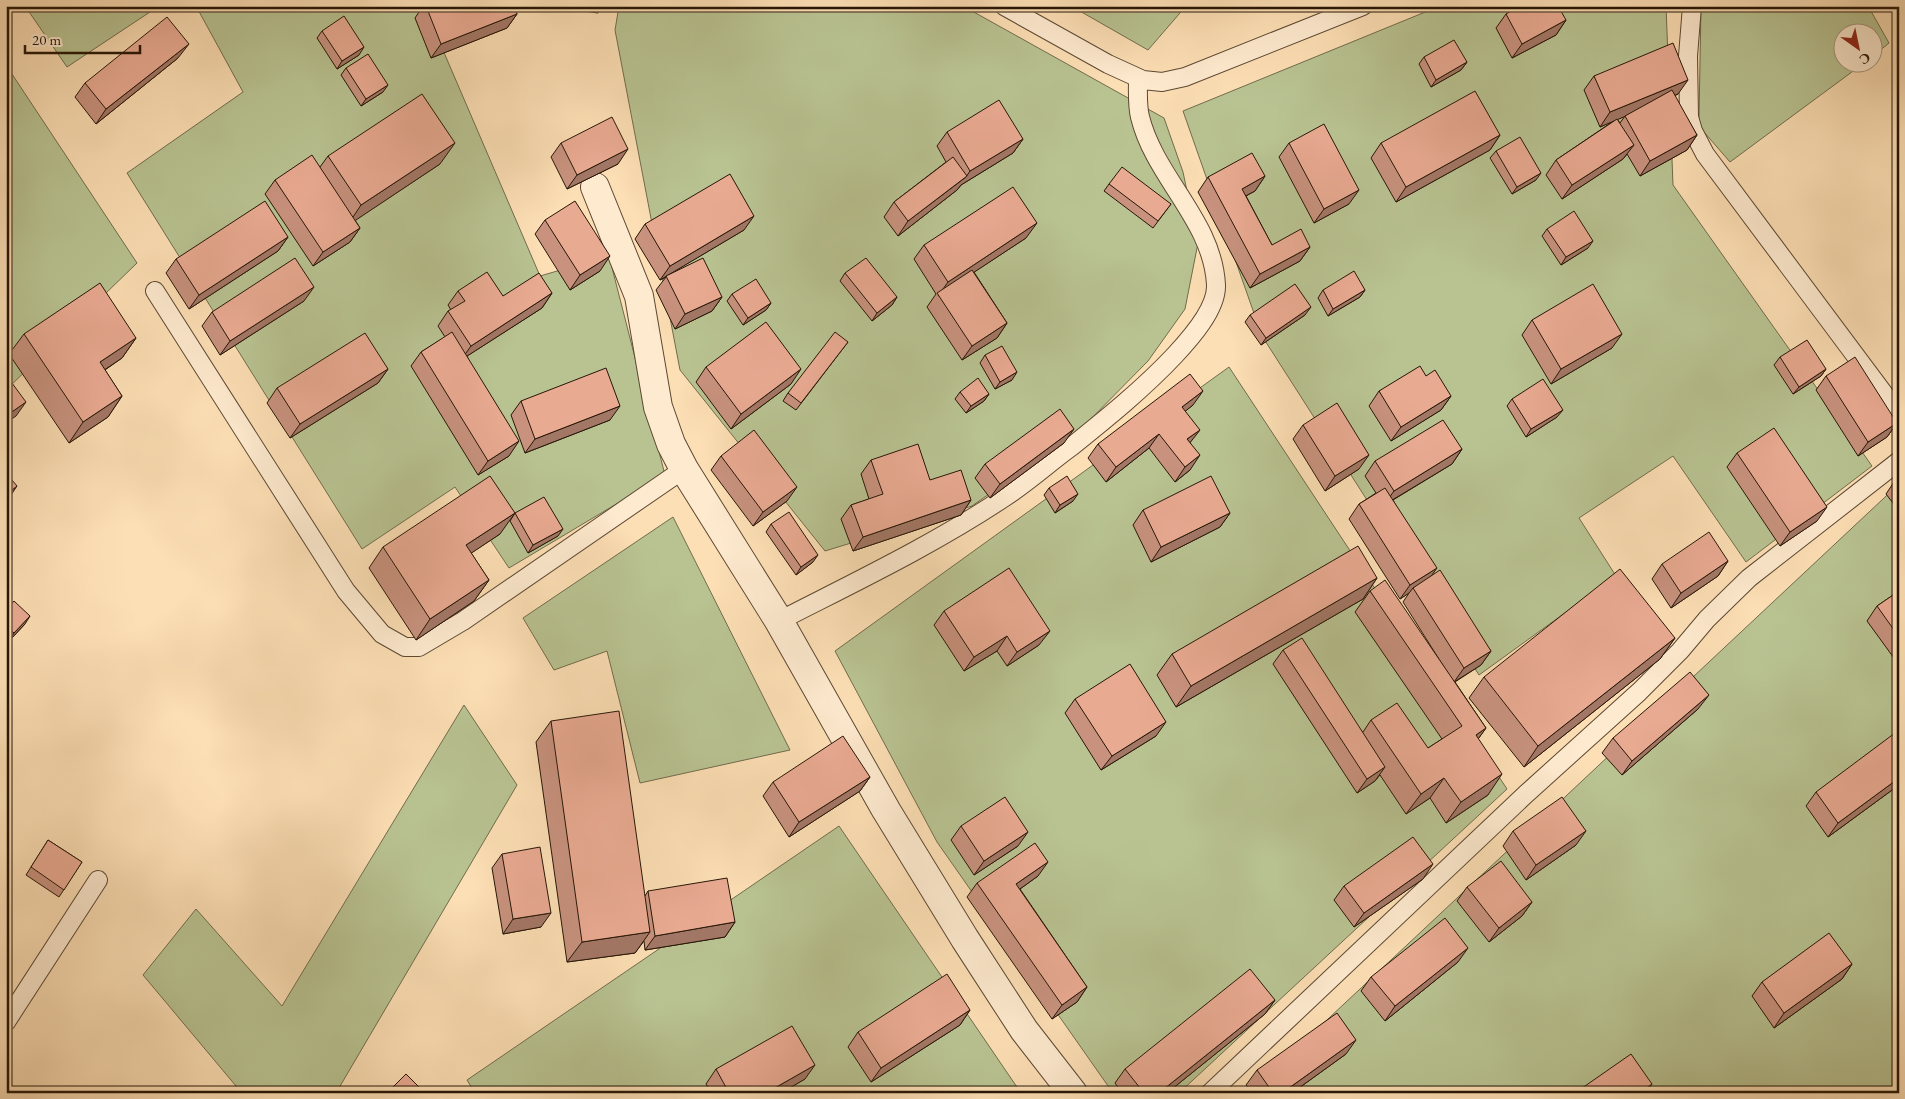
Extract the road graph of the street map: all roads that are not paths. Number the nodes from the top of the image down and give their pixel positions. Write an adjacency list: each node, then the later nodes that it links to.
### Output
1 (1004, 6): 4 (lane)
2 (1363, 6): 4 (lane)
3 (1692, 6): 7 (lane)
4 (1138, 78): 10 (lane)
5 (595, 187): 9 (street)
6 (155, 291): 9 (lane)
7 (1899, 414)
8 (1899, 461): 14 (lane)
9 (684, 469): 10 (street)
10 (779, 621): 13 (street)
11 (98, 880): 12 (lane)
12 (6, 1022)
13 (1073, 1093)
14 (1210, 1093)

